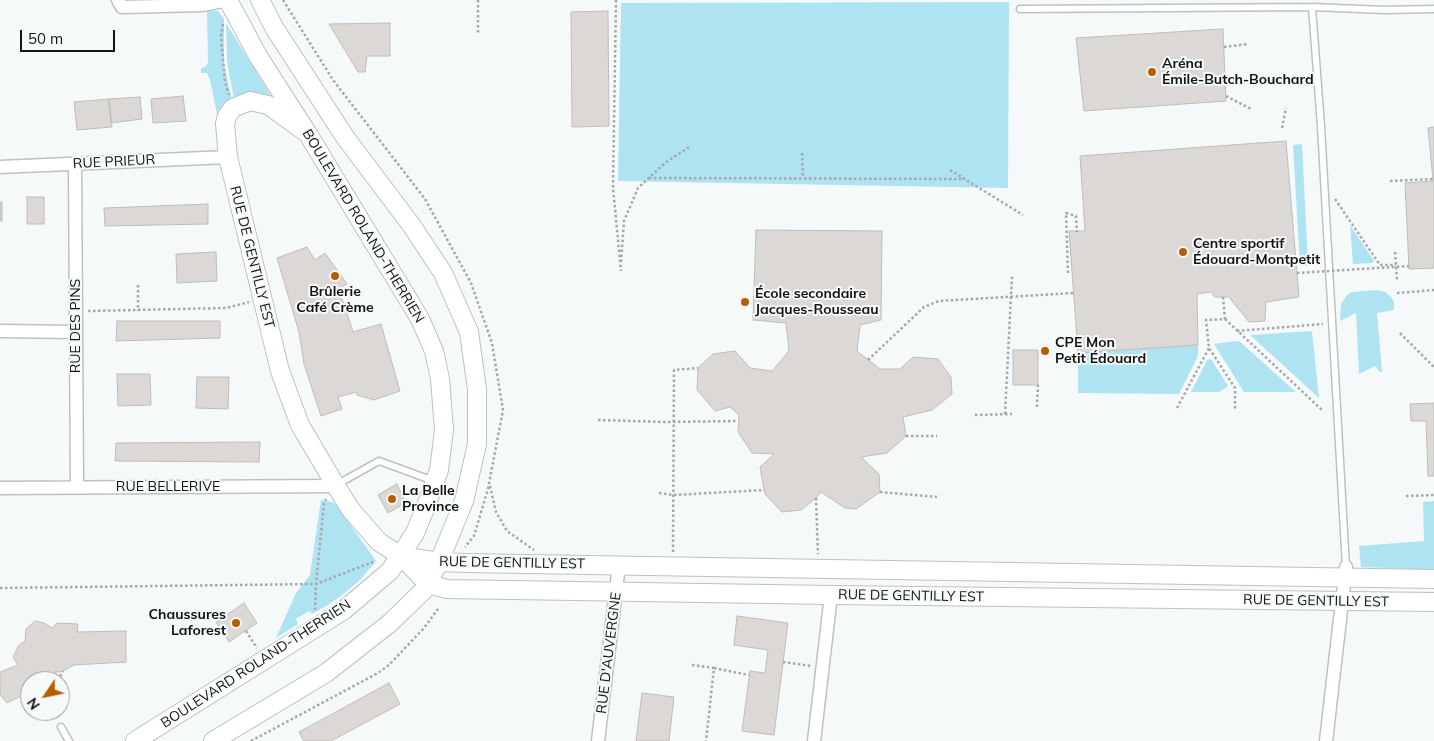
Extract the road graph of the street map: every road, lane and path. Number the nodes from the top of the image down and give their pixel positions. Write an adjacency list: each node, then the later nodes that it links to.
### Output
1 (118, 0): 2 (street)
2 (228, 0): 13 (path); 17 (street, BOULEVARD ROLAND-THERRIEN)
3 (260, 0): 86 (street)
4 (478, 0): 9 (path)
5 (616, 0): 24 (path)
6 (1312, 8): 7 (lane); 8 (lane); 48 (lane)
7 (1020, 9)
8 (1434, 9)
9 (478, 36)
10 (1248, 44): 11 (path)
11 (1224, 47)
12 (1226, 96): 15 (path)
13 (234, 108): 17 (street); 20 (street, RUE DE GENTILLY EST)
14 (1286, 108): 16 (path)
15 (1251, 109)
16 (1282, 128)
17 (308, 134): 70 (street, BOULEVARD ROLAND-THERRIEN)
18 (689, 148): 24 (path)
19 (802, 153): 25 (path)
20 (228, 157): 21 (street, RUE PRIEUR); 44 (street, RUE DE GENTILLY EST)
21 (75, 164): 22 (street, RUE PRIEUR); 45 (street, RUE DES PINS)
22 (0, 167)
23 (950, 170): 26 (path)
24 (649, 178): 25 (path)
25 (803, 178): 26 (path)
26 (964, 179): 30 (path)
27 (1433, 179): 28 (path)
28 (1390, 180)
29 (1334, 197): 33 (path)
30 (1023, 215)
31 (1077, 232): 35 (path)
32 (1395, 252): 33 (path)
33 (1396, 264): 38 (path)
34 (1409, 266): 36 (path, bridge)
35 (1068, 273)
36 (1297, 273)
37 (1012, 276): 62 (path)
38 (1396, 280)
39 (138, 285): 46 (path)
40 (1434, 290): 42 (path)
41 (1073, 293): 54 (path, bridge)
42 (1397, 293)
43 (1223, 297): 47 (path)
44 (262, 299): 46 (path); 72 (street, RUE DE GENTILLY EST)
45 (76, 311): 46 (path); 51 (street, RUE DES PINS)
46 (138, 311)
47 (1225, 320): 50 (path); 53 (path)
48 (1333, 323): 50 (path); 90 (lane)
49 (0, 331): 51 (street)
50 (1237, 331): 61 (path)
51 (76, 332): 74 (street, RUE DES PINS)
52 (1400, 333): 55 (path)
53 (1209, 348): 59 (path); 60 (path)
54 (868, 360)
55 (1434, 367)
56 (698, 368): 67 (path)
57 (1038, 385): 58 (path)
58 (1037, 407)
59 (1177, 408)
60 (1235, 409)
61 (1322, 410)
62 (1005, 414): 63 (path); 64 (path)
63 (1012, 414)
64 (975, 415)
65 (598, 420): 67 (path)
66 (738, 421): 67 (path)
67 (674, 422): 78 (path)
68 (906, 436): 69 (path)
69 (937, 436)
70 (435, 481): 72 (lane); 84 (street, BOULEVARD ROLAND-THERRIEN)
71 (490, 482): 83 (path)
72 (336, 486): 74 (street, RUE BELLERIVE); 84 (street, RUE DE GENTILLY EST); 92 (path)
73 (0, 488): 74 (street, RUE BELLERIVE)
74 (77, 488)
75 (764, 490): 78 (path)
76 (880, 492): 81 (path)
77 (658, 493): 78 (path)
78 (674, 495): 88 (path)
79 (1434, 495): 80 (path)
80 (1406, 496)
81 (936, 497)
82 (816, 498): 89 (path)
83 (536, 550)
84 (401, 556): 86 (street, RUE DE GENTILLY EST); 93 (street, RUE DE GENTILLY EST); 100 (street, BOULEVARD ROLAND-THERRIEN)
85 (373, 562): 92 (path)
86 (439, 562): 87 (street, RUE DE GENTILLY EST); 93 (street)
87 (619, 566): 88 (street, RUE DE GENTILLY EST); 95 (street, RUE D'AUVERGNE)
88 (672, 566): 89 (street, RUE DE GENTILLY EST)
89 (819, 569): 90 (street, RUE DE GENTILLY EST)
90 (1345, 573): 91 (street, RUE DE GENTILLY EST); 97 (street)
91 (1434, 579)
92 (316, 584): 94 (path); 100 (path)
93 (428, 584): 95 (street, RUE DE GENTILLY EST); 111 (street)
94 (0, 588)
95 (616, 591): 96 (street, RUE DE GENTILLY EST); 113 (street, RUE D'AUVERGNE)
96 (831, 595): 97 (street, RUE DE GENTILLY EST); 106 (street)
97 (1342, 601): 98 (street, RUE DE GENTILLY EST); 116 (street)
98 (1434, 602)
99 (438, 609): 112 (path)
100 (314, 628): 102 (street, BOULEVARD ROLAND-THERRIEN)
101 (246, 630): 102 (path)
102 (264, 660): 110 (street, BOULEVARD ROLAND-THERRIEN)
103 (783, 662): 106 (path)
104 (692, 665): 105 (path)
105 (714, 668): 107 (path); 114 (path)
106 (822, 668): 115 (street)
107 (749, 674)
108 (61, 727): 109 (lane)
109 (69, 741)
110 (135, 741)
111 (213, 741)
112 (251, 741)
113 (598, 741)
114 (706, 741)
115 (814, 741)
116 (1326, 741)

